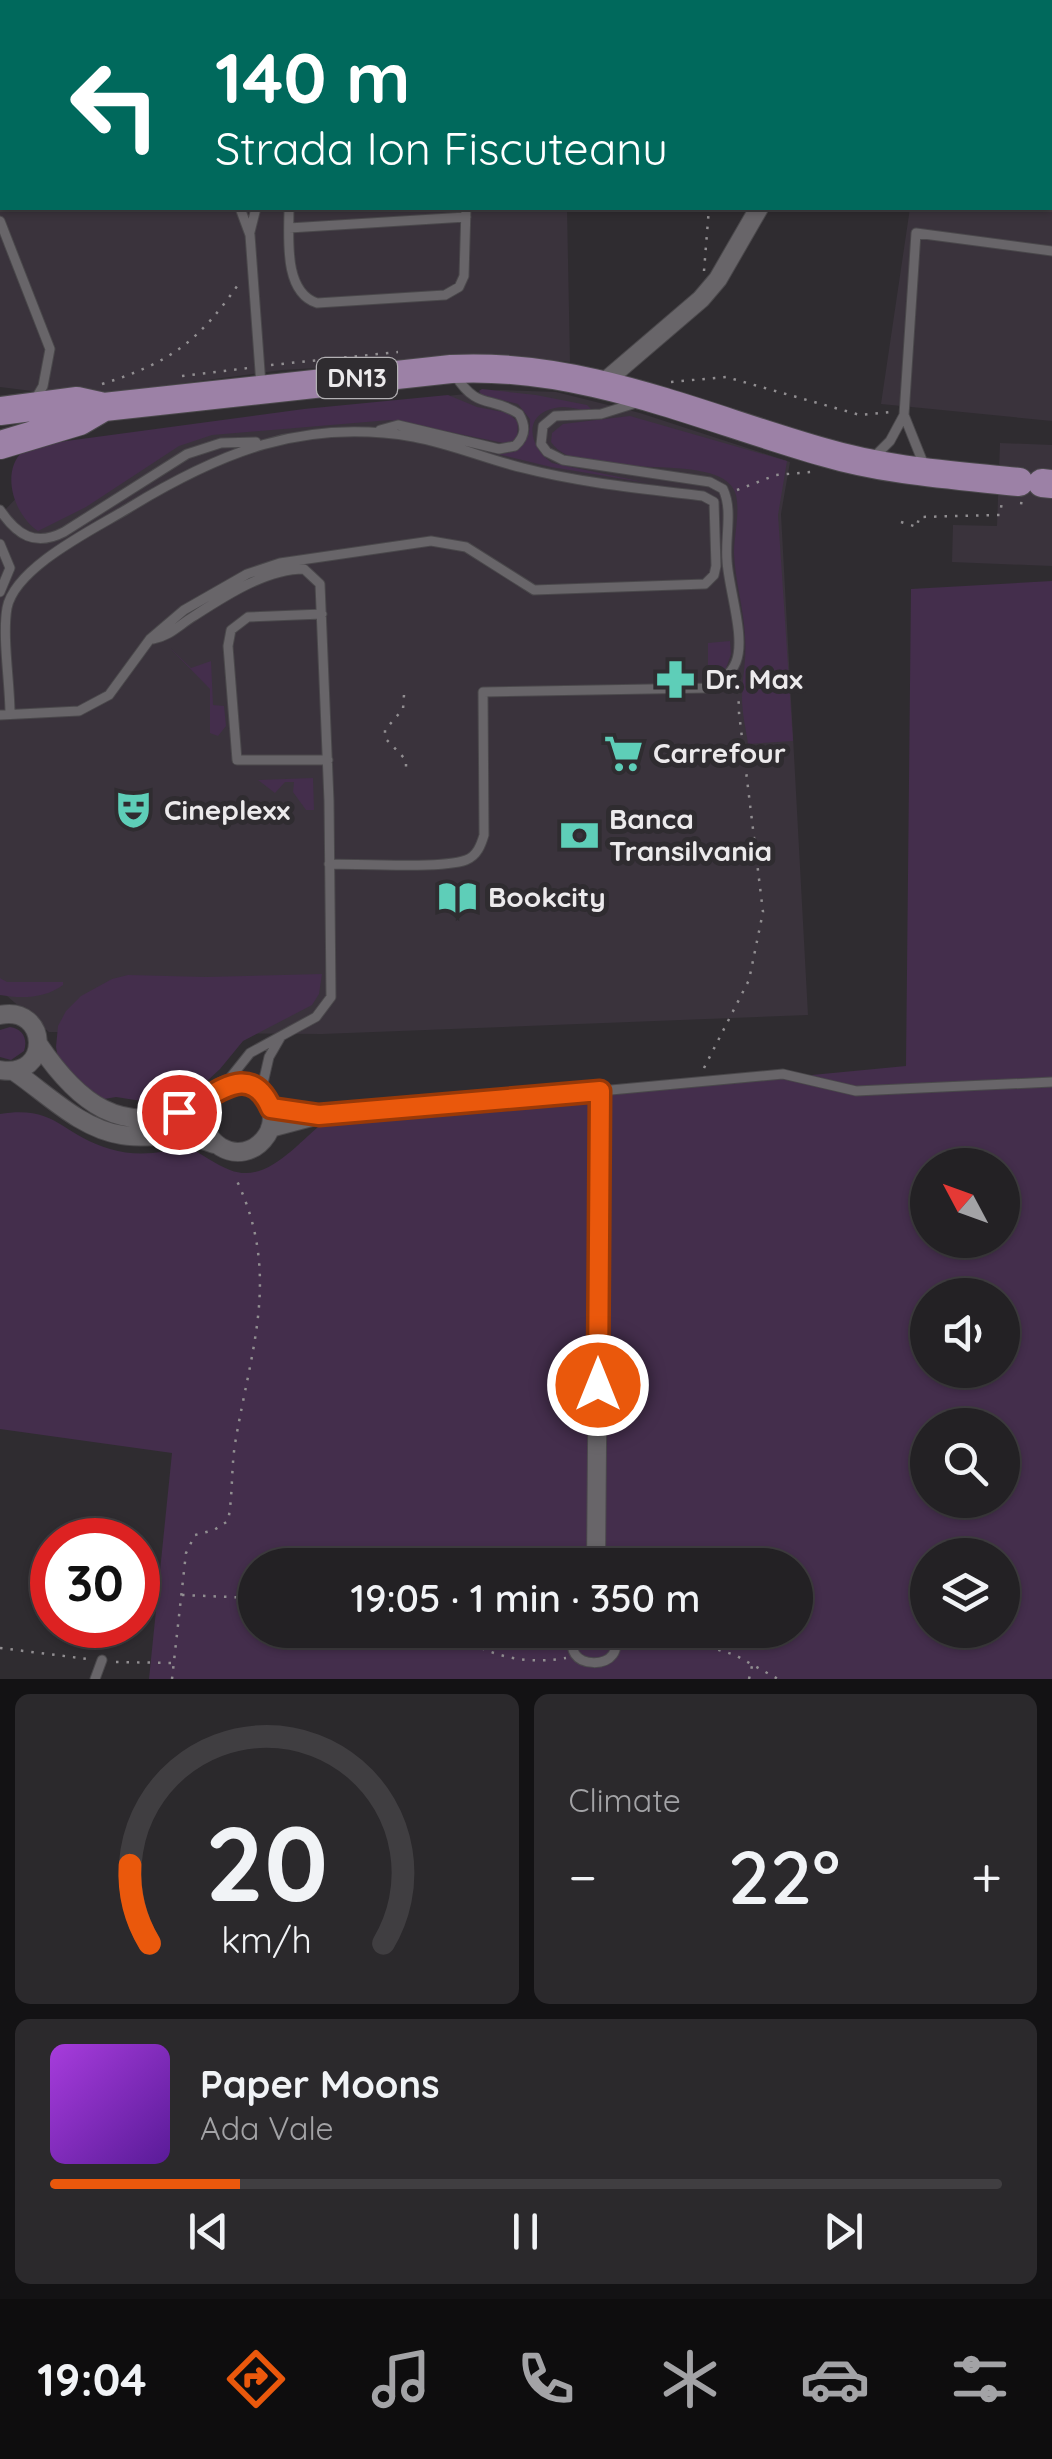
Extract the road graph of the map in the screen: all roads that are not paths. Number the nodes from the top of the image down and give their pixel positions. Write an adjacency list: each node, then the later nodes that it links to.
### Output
1 (241, 210): 8 (lane)
2 (256, 210): 8 (lane)
3 (289, 210): 7 (lane)
4 (759, 210): 11 (street)
5 (466, 212): 7 (lane); 7 (lane)
6 (0, 221): 15 (lane)
7 (289, 228)
8 (250, 235): 12 (lane)
9 (1052, 251): 17 (lane)
10 (451, 369): 11 (main road, DN13); 12 (main road, DN13); 18 (lane)
11 (602, 384): 13 (main road, DN13)
12 (262, 388): 14 (main road, DN13)
13 (661, 390): 21 (main road, DN13); 31 (lane)
14 (102, 396): 15 (main road, DN13); 19 (main road, DN13)
15 (31, 407): 16 (main road, DN13)
16 (0, 411)
17 (904, 415): 21 (lane); 22 (lane)
18 (374, 432): 20 (lane); 28 (lane)
19 (0, 440)
20 (235, 447): 24 (lane); 29 (lane)
21 (868, 462): 22 (main road, DN13)
22 (927, 472): 23 (main road, DN13)
23 (1036, 488)
24 (0, 510)
25 (0, 544): 26 (lane)
26 (0, 592)
27 (322, 614): 28 (lane); 30 (lane); 30 (lane)
28 (150, 640): 29 (lane)
29 (5, 715)
30 (328, 760): 31 (lane)
31 (328, 864): 33 (lane)
32 (3, 1012): 34 (street)
33 (282, 1036): 37 (lane); 40 (lane)
34 (38, 1044): 35 (street); 39 (street)
35 (7, 1071): 43 (street)
36 (1052, 1082): 38 (lane)
37 (224, 1086): 39 (street); 40 (street)
38 (600, 1091): 41 (street); 44 (street)
39 (209, 1098): 43 (street)
40 (266, 1100): 41 (street); 42 (street)
41 (319, 1115): 42 (street)
42 (270, 1128): 43 (street)
43 (220, 1146)
44 (596, 1548)
45 (573, 1648): 46 (lane)
46 (614, 1648)
47 (102, 1660): 48 (lane)
48 (96, 1679)

